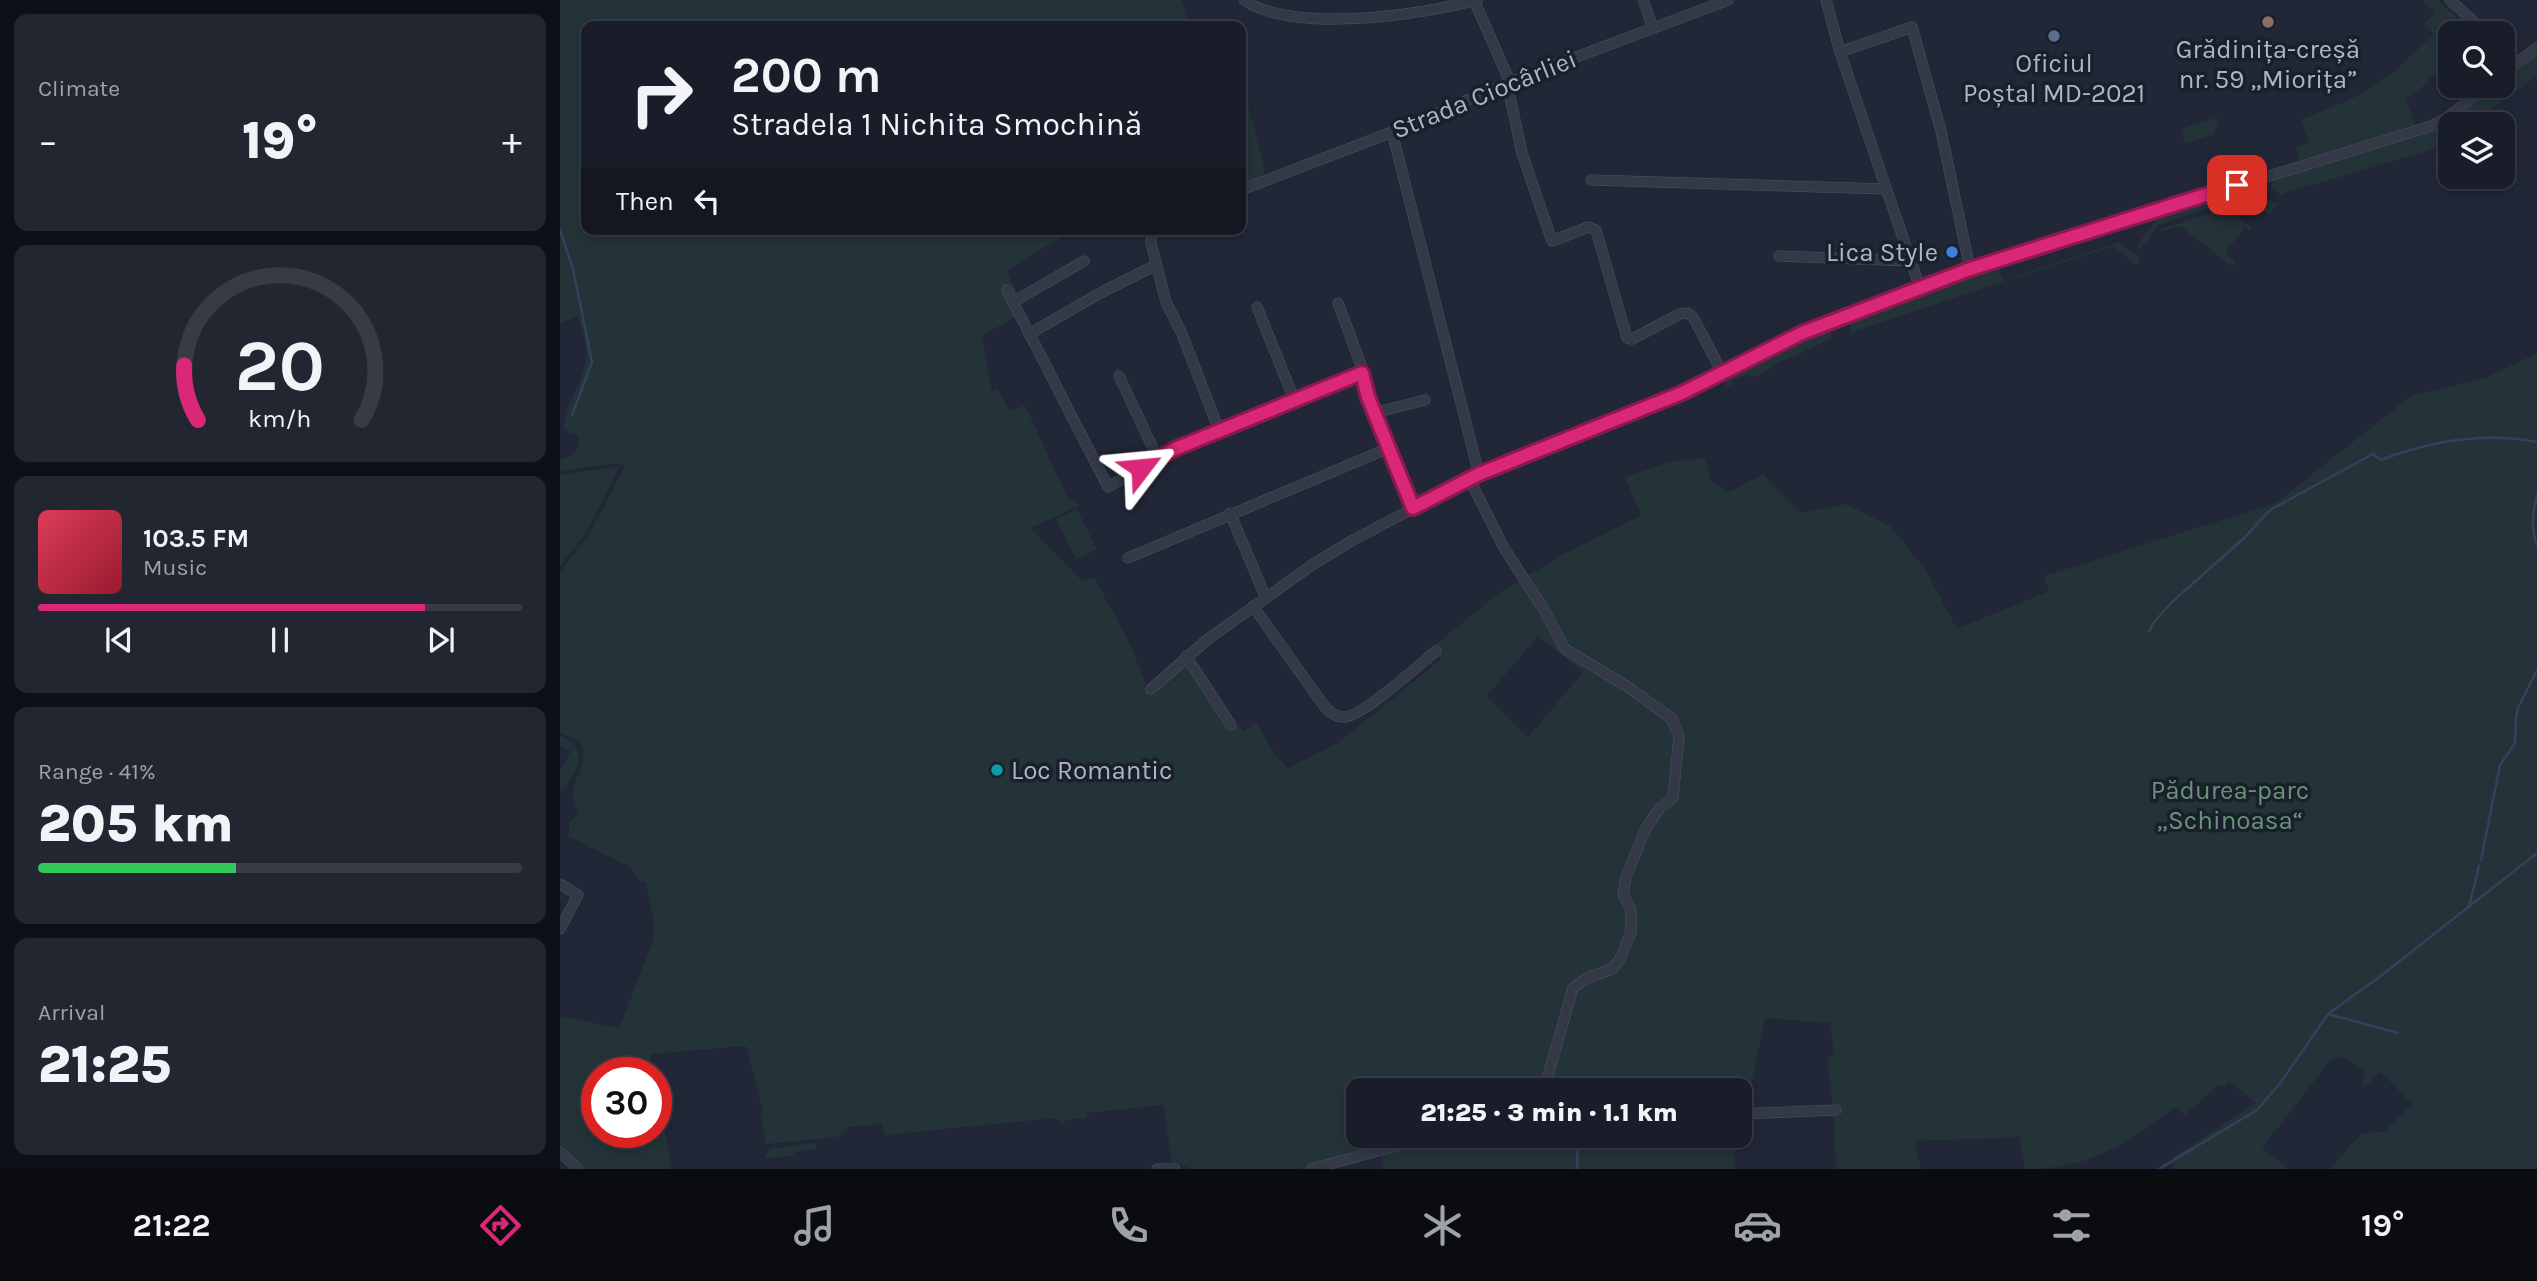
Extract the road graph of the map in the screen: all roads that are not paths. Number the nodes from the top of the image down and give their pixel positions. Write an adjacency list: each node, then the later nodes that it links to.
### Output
1 (1244, 0): 2 (street)
2 (1475, 0): 12 (street)
3 (1643, 0): 8 (street)
4 (1728, 0): 8 (street, Strada Ciocârliei)
5 (1826, 0): 10 (street)
6 (2450, 0): 7 (street)
7 (2473, 21)
8 (1653, 28): 12 (street, Strada Ciocârliei)
9 (2537, 48): 11 (street)
10 (1840, 52): 17 (street); 23 (street)
11 (2517, 63)
12 (1510, 82): 14 (street, Strada Ciocârliei); 31 (street)
13 (2472, 98): 23 (street)
14 (1392, 132): 16 (street, Strada Ciocârliei); 39 (street)
15 (1591, 180): 17 (street)
16 (1246, 189)
17 (1886, 189): 21 (street)
18 (1152, 235): 22 (street)
19 (1779, 256): 21 (street)
20 (1084, 261): 26 (street)
21 (1911, 261): 24 (street)
22 (1156, 265): 29 (street); 36 (street)
23 (1970, 269): 24 (street)
24 (1920, 288): 31 (street)
25 (1007, 290): 26 (street)
26 (1013, 302): 29 (street)
27 (1338, 303): 30 (street)
28 (1257, 307): 33 (street)
29 (1029, 334): 38 (street)
30 (1362, 373): 33 (street); 35 (street)
31 (1723, 374): 39 (street)
32 (1119, 376): 38 (street)
33 (1294, 399): 36 (street)
34 (1425, 400): 35 (street)
35 (1374, 413): 37 (street)
36 (1219, 430): 38 (street)
37 (1389, 448): 40 (street); 41 (street)
38 (1158, 459)
39 (1474, 476): 40 (street); 51 (street)
40 (1413, 508): 43 (street)
41 (1230, 513): 42 (street); 43 (street)
42 (1128, 558)
43 (1265, 596): 44 (street)
44 (1253, 606): 45 (street); 46 (street)
45 (1436, 651)
46 (1186, 656): 47 (street); 48 (street)
47 (1151, 690)
48 (1231, 725)
49 (560, 884): 50 (street)
50 (560, 929)
51 (1547, 1078)
52 (1836, 1110): 53 (street)
53 (1752, 1114)
54 (1389, 1148): 59 (street)
55 (560, 1152): 56 (street)
56 (578, 1169)
57 (1157, 1169): 58 (street)
58 (1175, 1169)
59 (1311, 1169)

